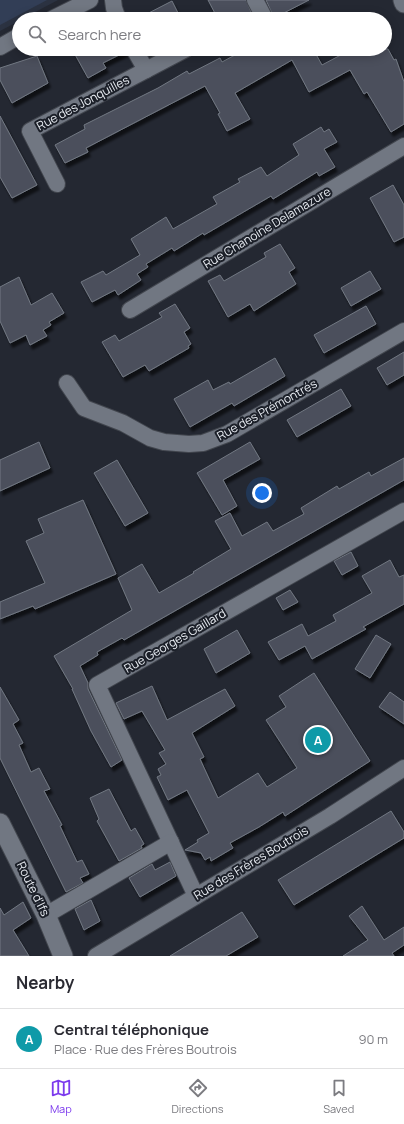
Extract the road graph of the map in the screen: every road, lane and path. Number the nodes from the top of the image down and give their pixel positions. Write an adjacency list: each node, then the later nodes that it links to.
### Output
1 (90, 0): 6 (street)
2 (113, 0): 7 (street)
3 (255, 0): 8 (street)
4 (403, 0): 5 (street)
5 (404, 3)
6 (66, 12)
7 (115, 12)
8 (261, 12)
9 (12, 40): 10 (street)
10 (0, 47)
11 (138, 56): 13 (street)
12 (173, 56): 13 (street, Rue des Jonquilles)
13 (146, 70): 15 (street, Rue des Jonquilles)
14 (404, 146): 16 (street, Rue Chanoine Delamazure)
15 (57, 184)
16 (130, 310)
17 (404, 332): 18 (street, Rue des Prémontrés)
18 (67, 383)
19 (404, 511): 22 (street, Rue Georges Gaillard)
20 (404, 768): 23 (street, Rue des Frères Boutrois)
21 (0, 823): 24 (street, Route d'Ifs)
22 (171, 842): 23 (street, Rue Georges Gaillard); 24 (street)
23 (196, 896): 26 (street, Rue des Frères Boutrois)
24 (46, 916): 25 (street, Route d'Ifs)
25 (63, 956)
26 (96, 956)

